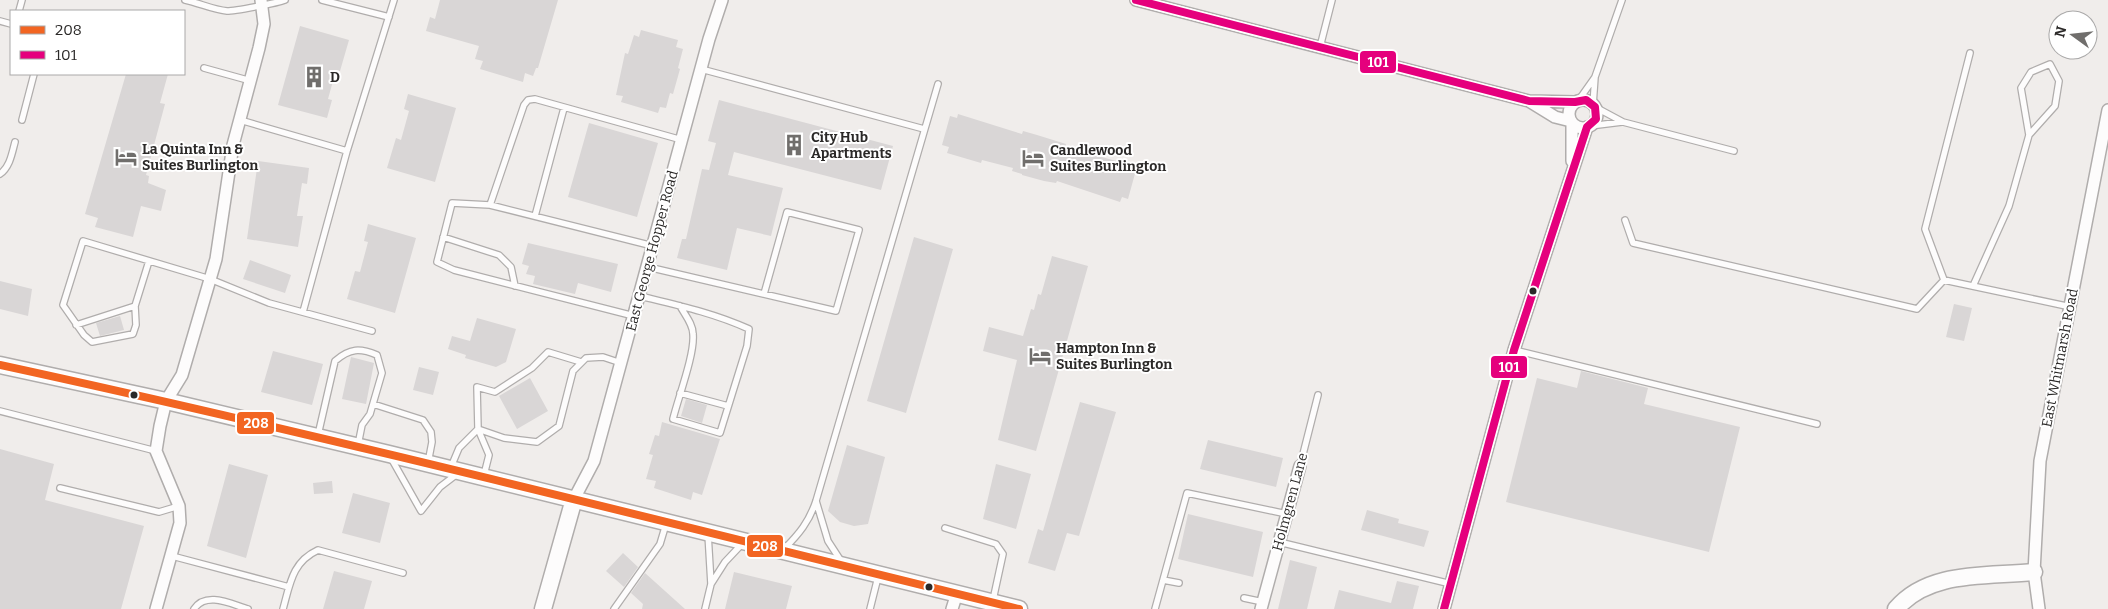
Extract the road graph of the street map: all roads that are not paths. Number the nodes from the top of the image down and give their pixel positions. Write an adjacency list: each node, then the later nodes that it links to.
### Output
1 (185, 0): 9 (lane)
2 (285, 0): 9 (lane)
3 (322, 0): 10 (lane)
4 (394, 0): 10 (lane)
5 (722, 0): 14 (street, East George Hopper Road)
6 (1136, 0): 11 (street)
7 (1332, 0): 11 (lane)
8 (1622, 0): 16 (lane)
9 (261, 2): 17 (street)
10 (389, 17): 33 (lane)
11 (1320, 47): 19 (street)
12 (1970, 53): 45 (lane)
13 (204, 68): 17 (lane)
14 (701, 69): 29 (lane); 31 (street, East George Hopper Road)
15 (34, 75): 24 (lane)
16 (1595, 77): 20 (lane); 21 (lane)
17 (251, 81): 25 (street)
18 (938, 84): 29 (lane)
19 (1529, 101): 20 (street); 26 (street)
20 (1576, 101): 21 (street); 26 (street)
21 (1594, 106): 27 (lane); 28 (street)
22 (564, 108): 31 (lane); 37 (lane); 38 (lane)
23 (2108, 110): 52 (street, East Whitmarsh Road)
24 (22, 120)
25 (240, 120): 33 (lane); 44 (street)
26 (1571, 122): 28 (street); 35 (street)
27 (1623, 122): 28 (lane); 34 (lane)
28 (1588, 127): 35 (street)
29 (924, 129): 79 (lane)
30 (2029, 135): 30 (lane); 47 (lane)
31 (682, 140): 41 (street, East George Hopper Road)
32 (16, 142): 36 (lane)
33 (347, 151): 53 (lane)
34 (1734, 151)
35 (1572, 172): 57 (street)
36 (0, 174)
37 (490, 205): 38 (lane); 40 (lane)
38 (535, 216): 41 (lane)
39 (1625, 220): 45 (lane)
40 (443, 237): 46 (lane); 46 (lane)
41 (653, 246): 43 (street, East George Hopper Road)
42 (149, 261): 44 (lane); 50 (lane); 55 (lane)
43 (648, 267): 48 (lane); 49 (street, East George Hopper Road)
44 (210, 279): 53 (lane); 63 (street)
45 (1944, 280): 47 (lane)
46 (515, 286): 54 (lane)
47 (1973, 286): 52 (lane)
48 (764, 294): 48 (lane)
49 (640, 296): 51 (lane); 54 (street, East George Hopper Road)
50 (135, 306): 55 (lane); 55 (lane)
51 (680, 306): 61 (lane); 65 (lane)
52 (2071, 306): 90 (street, East Whitmarsh Road)
53 (304, 312): 56 (lane)
54 (634, 316): 59 (street, East George Hopper Road)
55 (76, 325)
56 (372, 331)
57 (1514, 350): 67 (lane); 96 (street)
58 (581, 362): 59 (lane); 68 (lane); 68 (lane)
59 (621, 363): 78 (street, East George Hopper Road)
60 (0, 365): 63 (main road)
61 (680, 394): 65 (lane); 65 (lane)
62 (1318, 395): 74 (lane, Holmgren Lane)
63 (166, 401): 69 (main road); 71 (street)
64 (373, 404): 69 (lane); 70 (lane); 73 (lane)
65 (728, 406)
66 (0, 411): 71 (lane)
67 (1817, 424)
68 (478, 428): 75 (lane); 76 (lane)
69 (317, 437): 70 (main road)
70 (358, 447): 72 (main road)
71 (156, 451): 80 (street)
72 (388, 454): 73 (main road); 75 (lane)
73 (427, 464): 75 (main road)
74 (1300, 466): 81 (street, Holmgren Lane)
75 (456, 470): 76 (main road)
76 (484, 477): 78 (main road)
77 (60, 488): 80 (lane)
78 (574, 499): 82 (main road); 106 (main road)
79 (816, 501): 87 (lane); 89 (lane)
80 (179, 506): 88 (street)
81 (1286, 514): 86 (street, Holmgren Lane); 93 (lane)
82 (667, 522): 84 (main road); 107 (lane)
83 (945, 528): 101 (lane)
84 (707, 532): 85 (main road); 95 (lane)
85 (745, 541): 87 (main road); 95 (lane)
86 (1279, 542): 96 (lane); 100 (street, Holmgren Lane)
87 (782, 550): 89 (main road)
88 (172, 556): 97 (lane); 102 (street)
89 (843, 565): 92 (main road)
90 (2034, 572): 114 (main road); 115 (street, East Whitmarsh Road)
91 (403, 573): 97 (lane)
92 (878, 574): 98 (main road); 109 (lane)
93 (1163, 580): 94 (lane); 112 (lane)
94 (1179, 583)
95 (711, 584): 108 (lane)
96 (1451, 584): 113 (street)
97 (289, 587): 105 (lane)
98 (957, 593): 101 (main road); 110 (street)
99 (1244, 598): 100 (lane)
100 (1262, 605)
101 (990, 606): 111 (main road)
102 (156, 609)
103 (194, 609): 104 (lane)
104 (248, 609)
105 (283, 609)
106 (543, 609)
107 (614, 609)
108 (705, 609)
109 (870, 609)
110 (952, 609)
111 (1019, 609)
112 (1155, 609)
113 (1444, 609)
114 (1896, 609)
115 (2039, 609)

